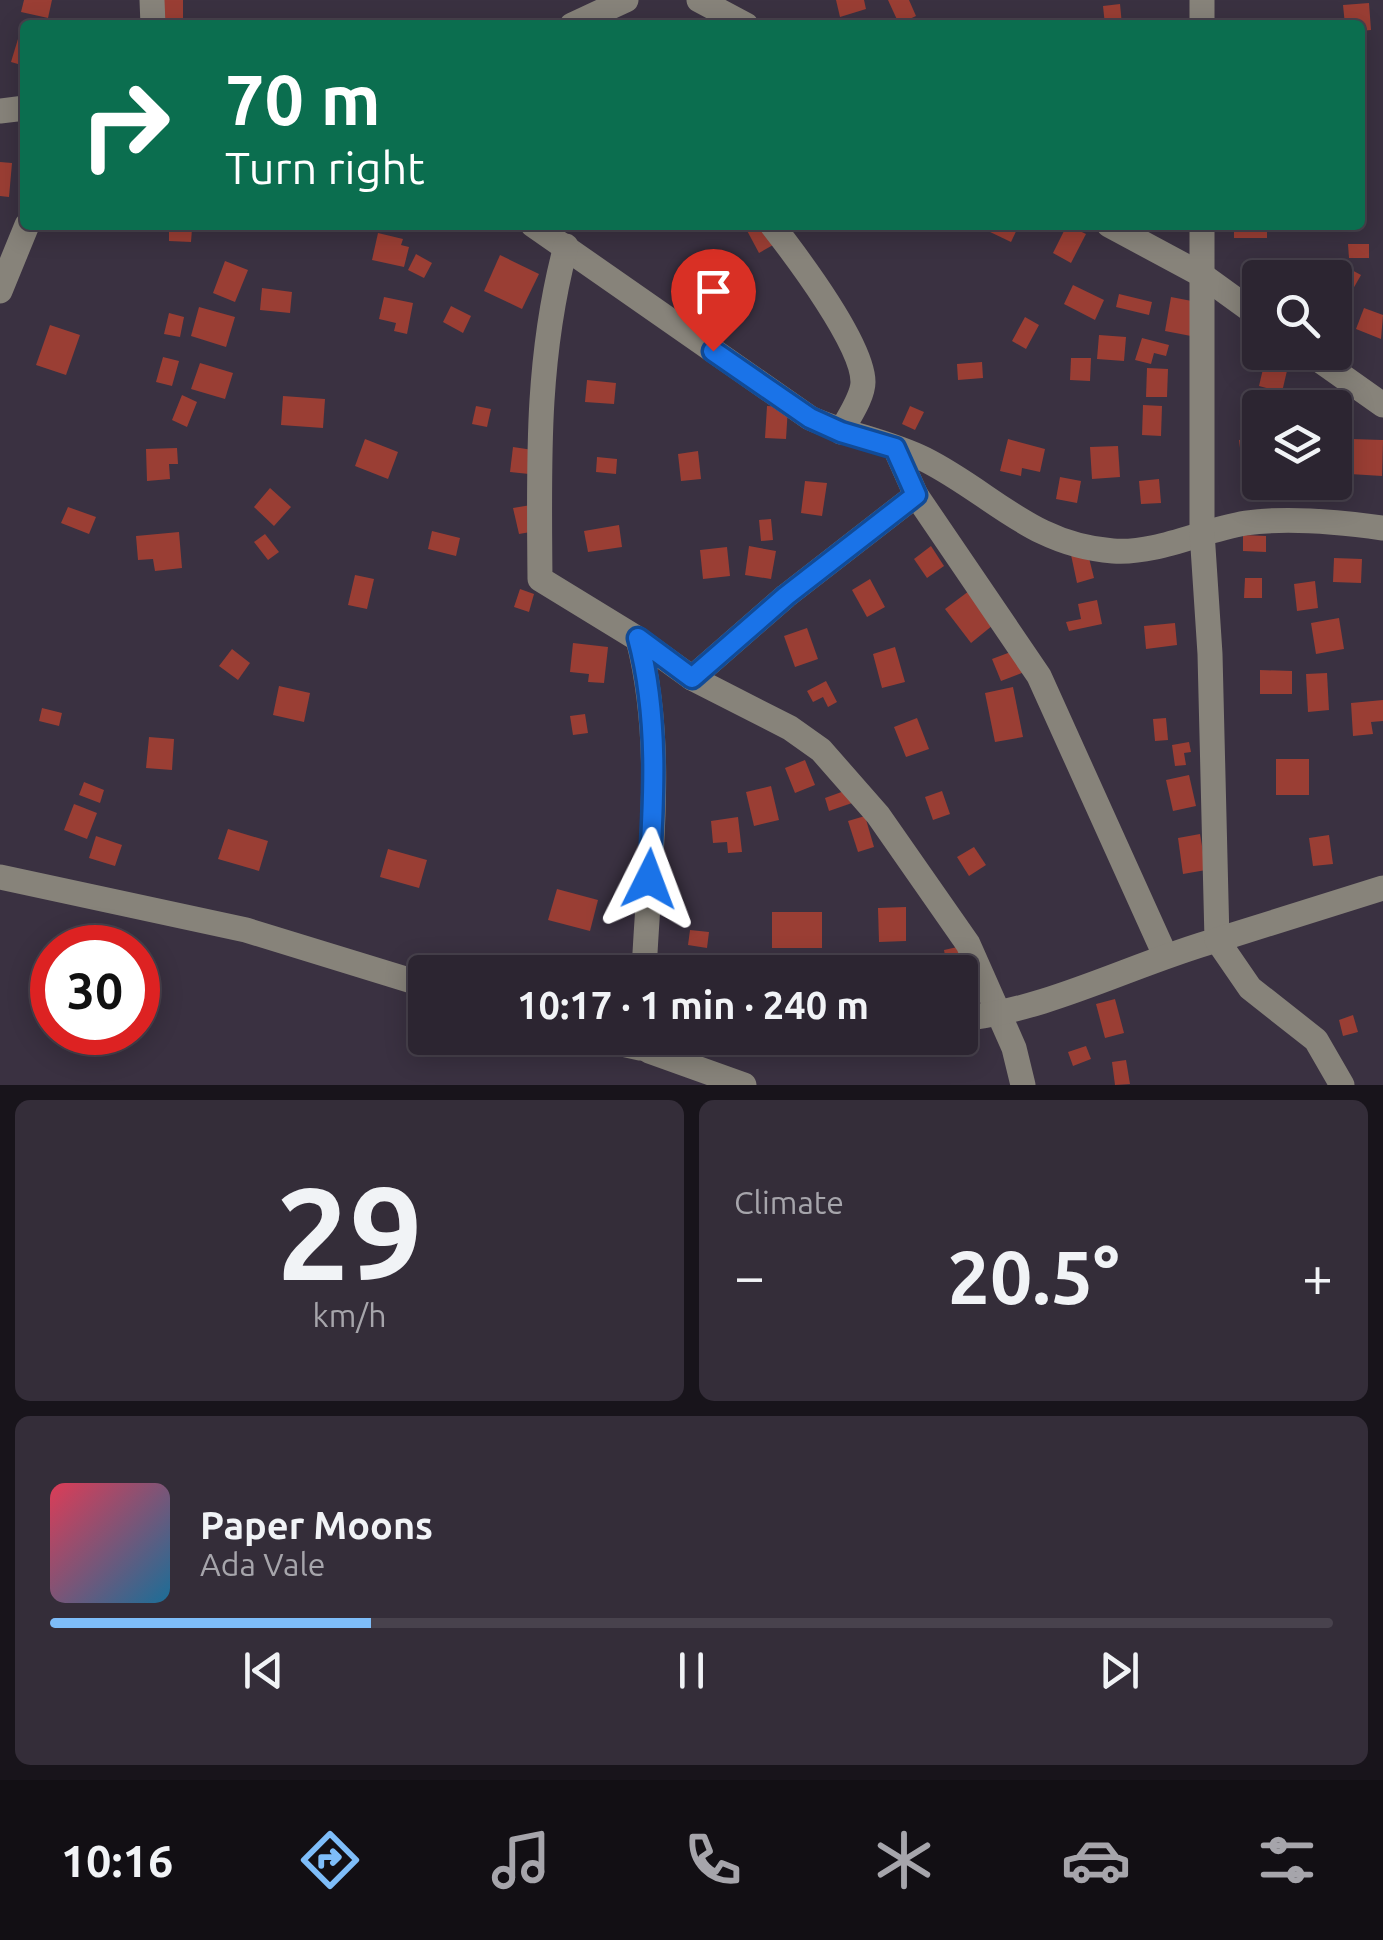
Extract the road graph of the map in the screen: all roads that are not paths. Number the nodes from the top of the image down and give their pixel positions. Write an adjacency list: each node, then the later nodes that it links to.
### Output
1 (626, 0): 3 (street)
2 (699, 0): 4 (street)
3 (583, 20)
4 (732, 20)
5 (25, 230): 12 (street)
6 (541, 230): 10 (street)
7 (776, 230): 16 (street)
8 (1118, 230): 11 (street)
9 (1202, 230): 11 (street)
10 (566, 246): 16 (street); 21 (street)
11 (1202, 276): 13 (street); 20 (street)
12 (0, 291)
13 (1242, 304)
14 (1333, 370): 15 (street)
15 (1383, 406)
16 (841, 432): 17 (street)
17 (895, 448): 18 (street); 20 (street)
18 (916, 495): 22 (street); 27 (street)
19 (1383, 528): 20 (street)
20 (1202, 532): 25 (street)
21 (638, 638): 22 (street); 26 (street)
22 (692, 678): 29 (street)
23 (0, 876): 28 (street)
24 (1383, 888): 25 (street)
25 (1218, 940): 27 (street); 34 (street)
26 (645, 955)
27 (1164, 955): 29 (street)
28 (408, 980)
29 (999, 1015): 30 (street); 33 (street)
30 (978, 1017)
31 (670, 1055): 32 (street)
32 (744, 1085)
33 (1022, 1085)
34 (1342, 1085)

